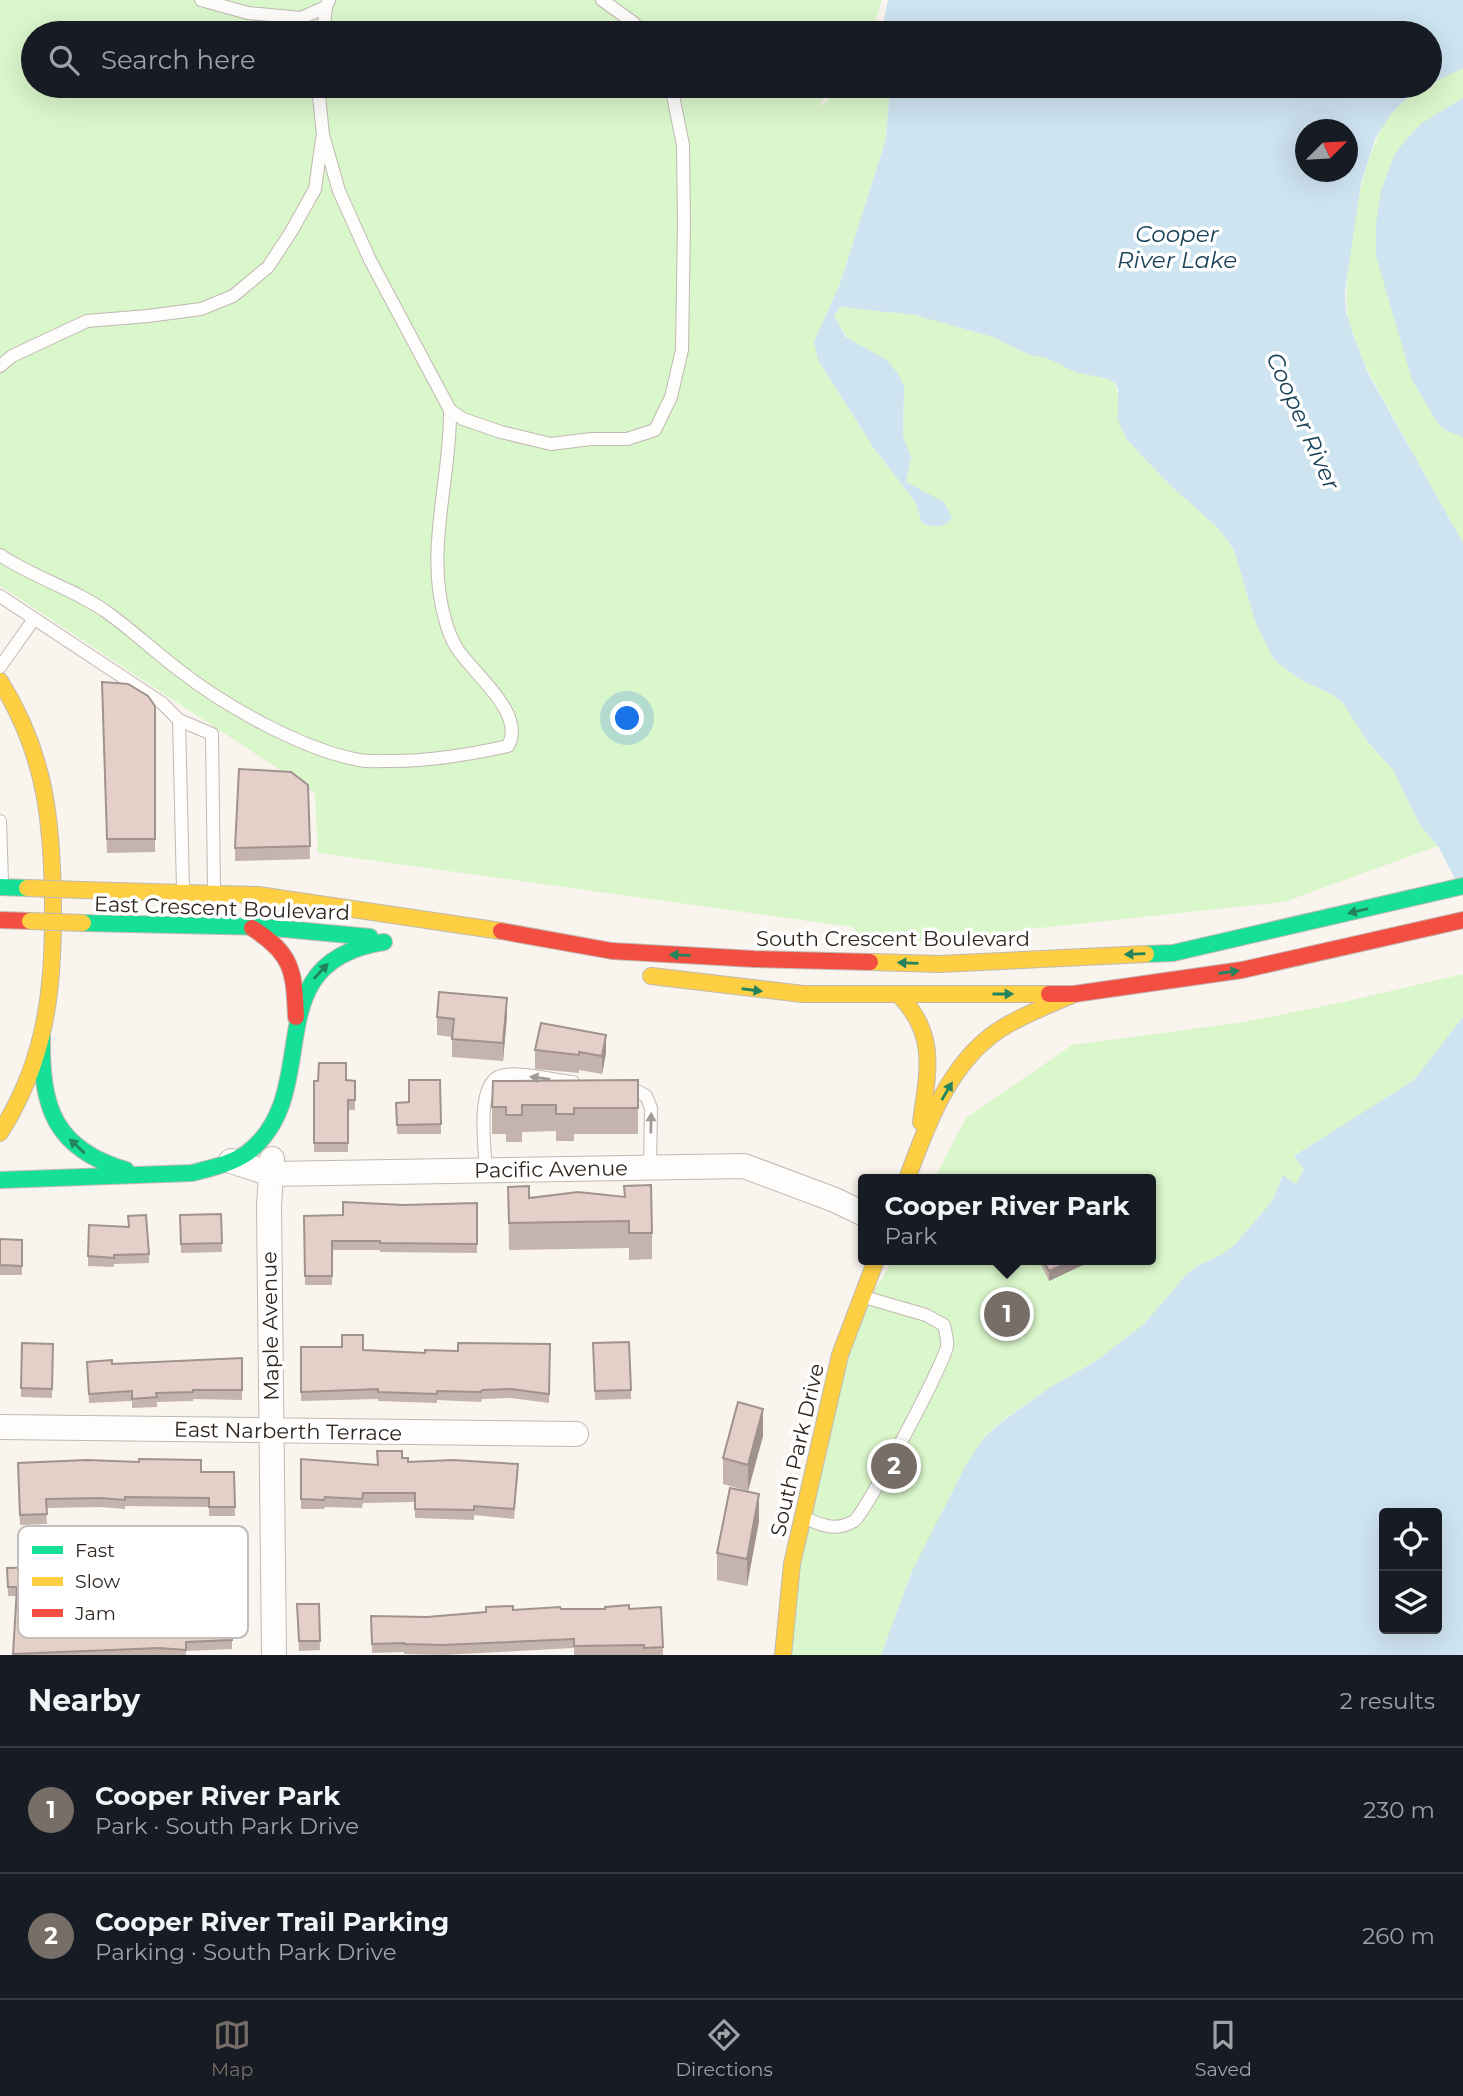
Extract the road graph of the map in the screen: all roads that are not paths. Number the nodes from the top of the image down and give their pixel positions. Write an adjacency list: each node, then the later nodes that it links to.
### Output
1 (201, 0): 3 (lane)
2 (602, 0): 5 (lane)
3 (327, 3): 4 (lane)
4 (325, 21)
5 (631, 21)
6 (319, 98): 8 (lane)
7 (673, 98): 10 (lane)
8 (323, 135): 9 (lane); 10 (lane)
9 (0, 366)
10 (450, 410): 11 (lane)
11 (0, 555)
12 (0, 596): 13 (lane)
13 (34, 618): 14 (lane); 16 (lane)
14 (0, 667)
15 (0, 681): 30 (main road)
16 (178, 720): 20 (lane); 21 (lane)
17 (0, 821): 19 (lane)
18 (1463, 886): 22 (main road, South Crescent Boulevard, one-way to 22)
19 (1, 887): 20 (main road, East Crescent Boulevard, bridge)
20 (183, 893): 21 (main road, East Crescent Boulevard)
21 (215, 894): 22 (main road, East Crescent Boulevard)
22 (402, 916)
23 (0, 920): 25 (main road, East Crescent Boulevard, bridge)
24 (1463, 920): 28 (main road, one-way to 24)
25 (252, 928): 29 (main road); 29 (main road, East Crescent Boulevard, one-way to 25)
26 (633, 973): 27 (main road, one-way to 27)
27 (898, 994): 28 (main road, one-way to 28); 35 (main road)
28 (1074, 994): 35 (main road, one-way to 28)
29 (297, 1033): 33 (main road)
30 (42, 1037): 34 (main road); 39 (main road, one-way to 30)
31 (582, 1083): 38 (lane, one-way to 38)
32 (607, 1086): 37 (lane, one-way to 32)
33 (273, 1124): 36 (main road); 40 (street, Maple Avenue)
34 (0, 1133)
35 (917, 1153): 41 (main road)
36 (231, 1161): 39 (main road); 40 (street, Pacific Avenue)
37 (650, 1167): 38 (street, Pacific Avenue); 43 (street, Pacific Avenue)
38 (486, 1170): 40 (street, Pacific Avenue)
39 (138, 1174): 42 (main road)
40 (271, 1174): 47 (street, Maple Avenue)
41 (909, 1174)
42 (0, 1180)
43 (858, 1211)
44 (874, 1265): 45 (main road, South Park Drive)
45 (863, 1296): 49 (main road, South Park Drive); 49 (lane)
46 (0, 1427): 47 (street, East Narberth Terrace)
47 (271, 1430): 48 (street, East Narberth Terrace); 50 (street, Maple Avenue)
48 (576, 1434)
49 (803, 1517): 51 (main road, South Park Drive)
50 (274, 1655)
51 (783, 1655)

